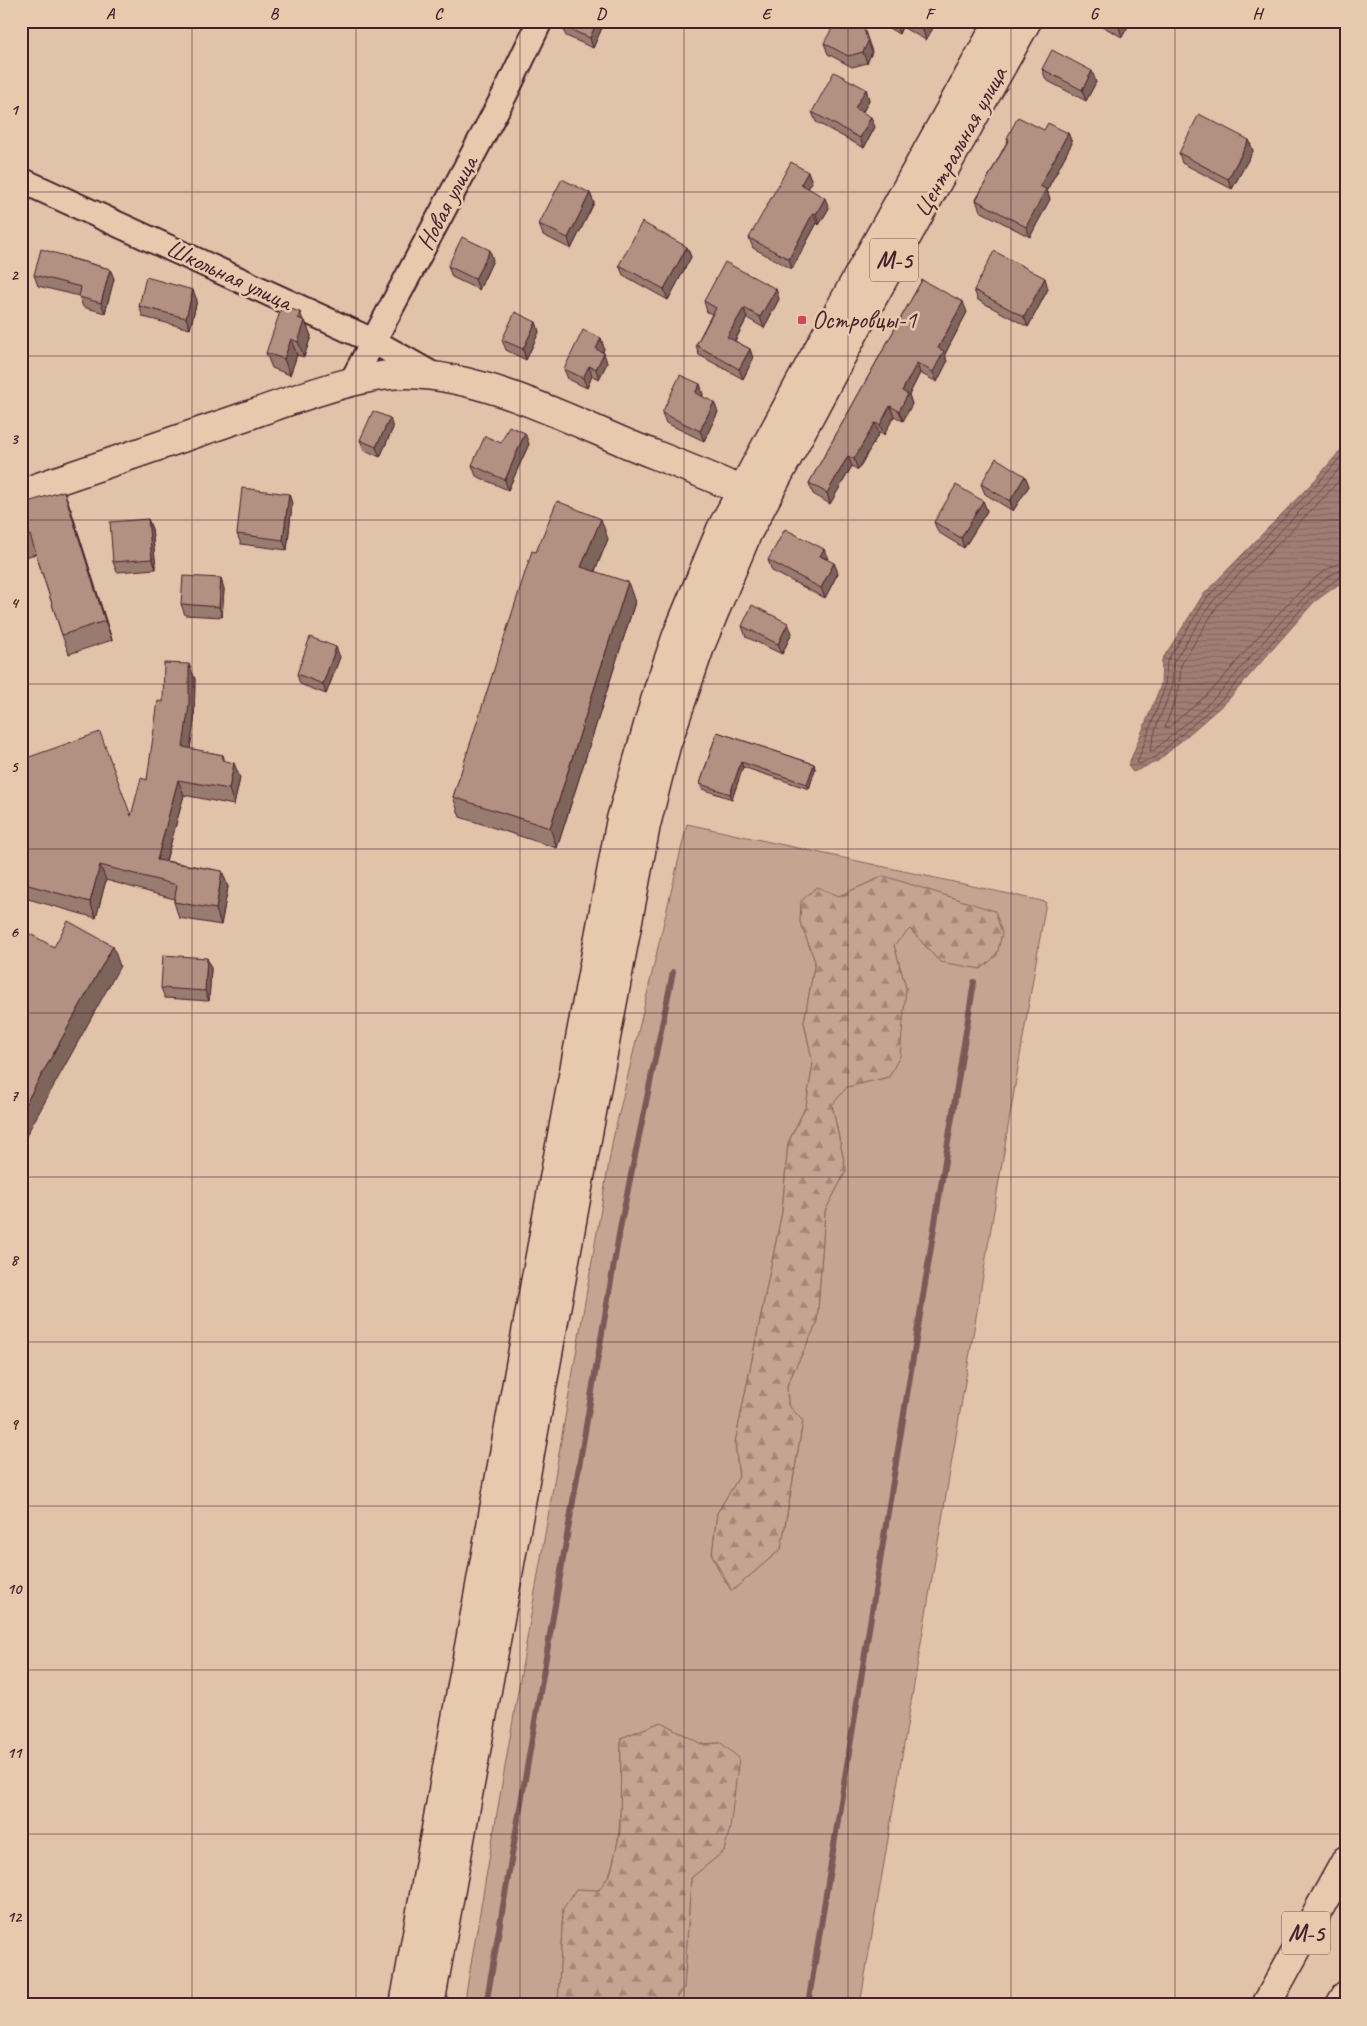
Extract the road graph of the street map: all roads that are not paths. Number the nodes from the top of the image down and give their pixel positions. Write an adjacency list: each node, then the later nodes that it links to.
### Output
1 (540, 21): 5 (street, Новая улица)
2 (999, 21): 9 (main road, Центральная улица / М-5)
3 (1027, 21): 9 (main road, Центральная улица / М-5)
4 (21, 180): 5 (street, Школьная улица)
5 (373, 341): 6 (street, Школьная улица); 7 (street, Новая улица)
6 (434, 376): 7 (main road); 9 (main road)
7 (351, 383): 8 (main road)
8 (21, 492)
9 (753, 496): 12 (main road); 13 (main road)
10 (1346, 1860): 14 (main road, М-5)
11 (1346, 1995): 15 (main road)
12 (404, 2005)
13 (430, 2005)
14 (1266, 2005)
15 (1340, 2005)

